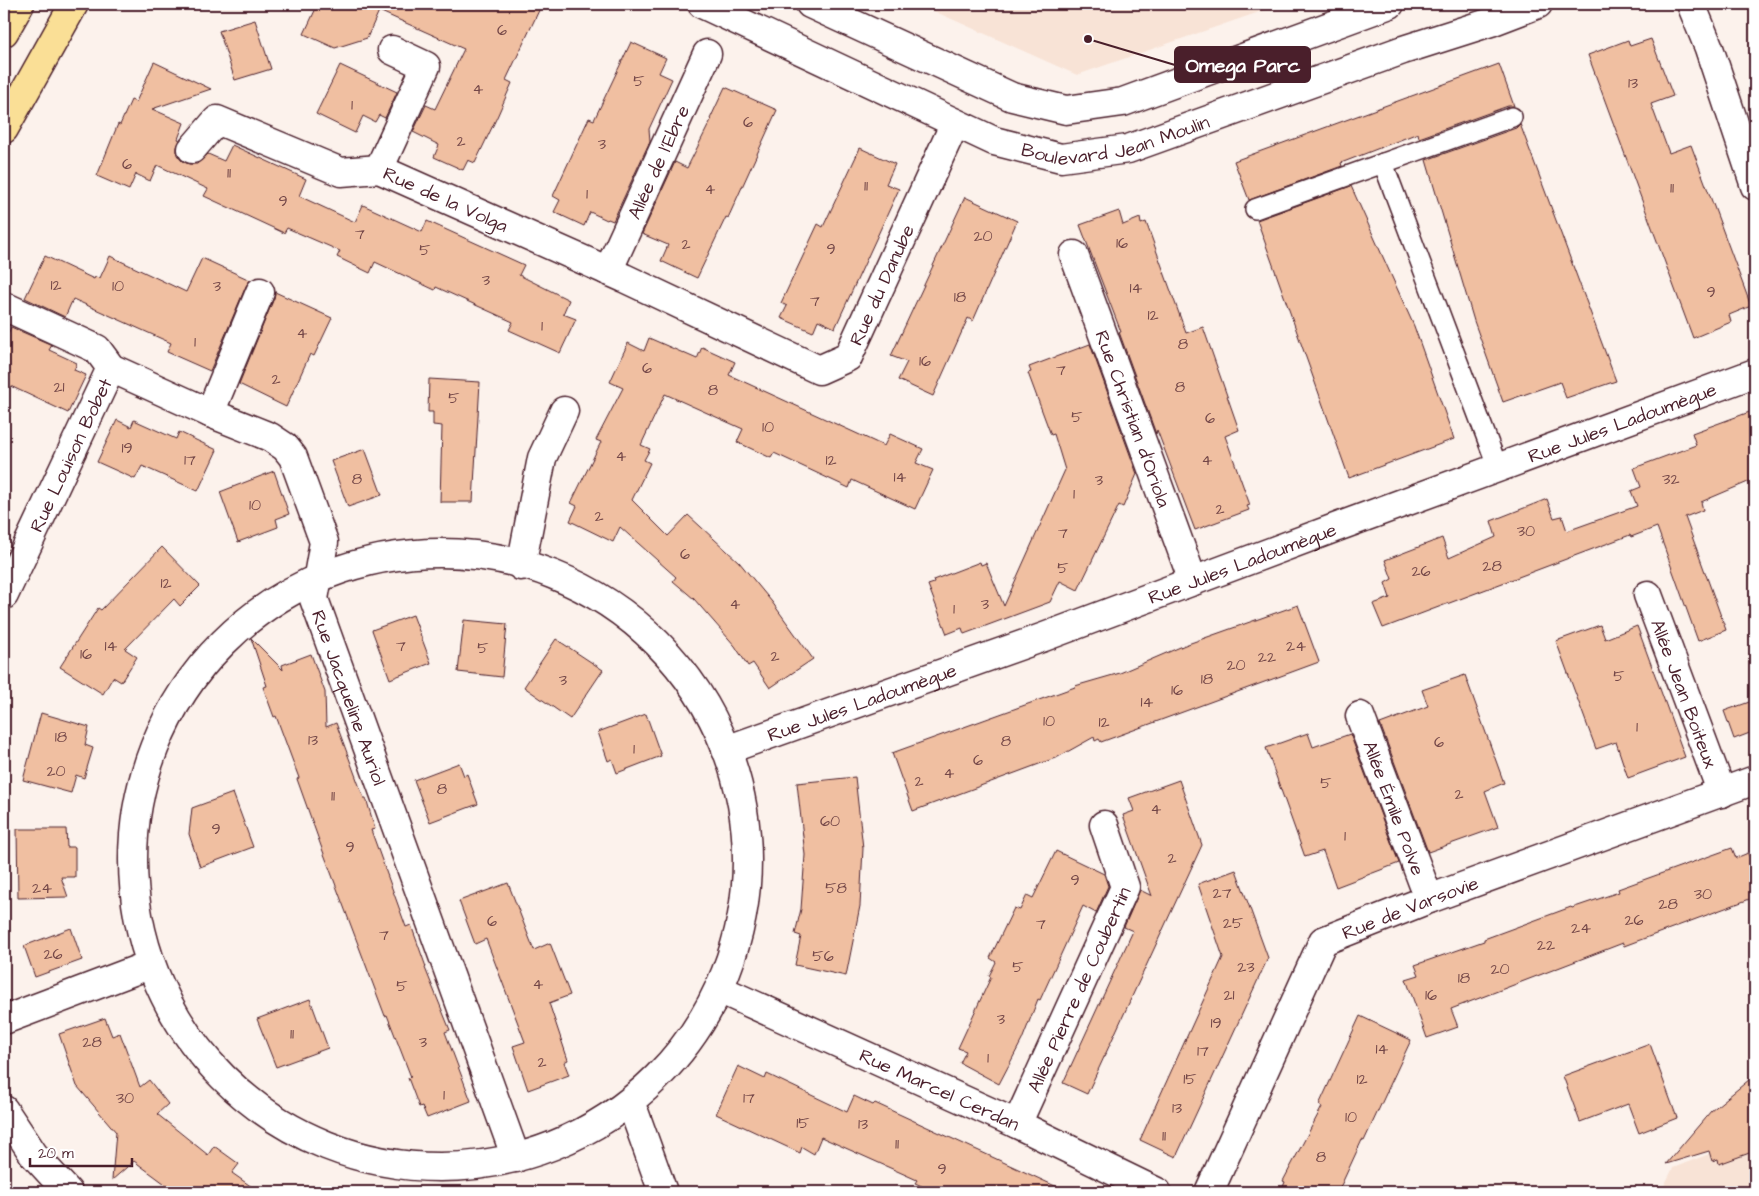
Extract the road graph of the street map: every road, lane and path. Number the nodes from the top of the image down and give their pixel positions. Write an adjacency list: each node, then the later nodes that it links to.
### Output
1 (20, 4): 8 (main road)
2 (74, 4): 13 (main road)
3 (702, 4): 12 (street, Boulevard Jean Moulin)
4 (810, 4): 5 (street, Boulevard Jean Moulin)
5 (1390, 4)
6 (1538, 4): 12 (street, Boulevard Jean Moulin)
7 (1691, 4): 17 (street)
8 (4, 32)
9 (392, 50): 16 (street)
10 (707, 54): 20 (street, Allée de l'Ebre)
11 (1512, 117): 15 (lane)
12 (955, 123): 20 (street, Rue du Danube)
13 (4, 129)
14 (192, 149): 16 (street, Rue de la Volga)
15 (1383, 163): 18 (lane); 27 (lane)
16 (379, 169): 20 (street, Rue de la Volga)
17 (1755, 186)
18 (1255, 209)
19 (1074, 256): 30 (street, Rue Christian d'Oriola)
20 (616, 274)
21 (260, 292): 26 (street)
22 (6, 308): 23 (street, Rue Jacqueline Auriol)
23 (111, 368): 26 (street, Rue Jacqueline Auriol); 31 (street, Rue Louison Bobet)
24 (1755, 373): 27 (street, Rue Jules Ladoumègue)
25 (564, 411): 28 (street)
26 (210, 413): 29 (street, Rue Jacqueline Auriol)
27 (1498, 468): 30 (street, Rue Jules Ladoumègue)
28 (521, 566): 29 (street); 34 (street)
29 (317, 581): 39 (street); 45 (street, Rue Jacqueline Auriol)
30 (1193, 581): 34 (street, Rue Jules Ladoumègue)
31 (4, 595)
32 (1648, 595): 36 (street, Allée Jean Boiteux)
33 (1360, 716): 38 (street, Allée Émile Polve)
34 (726, 750): 40 (street)
35 (1755, 780): 36 (street, Rue de Varsovie)
36 (1722, 792): 38 (street, Rue de Varsovie)
37 (1104, 825): 44 (street, Allée Pierre de Coubertin)
38 (1430, 899): 49 (street, Rue de Varsovie)
39 (150, 964): 41 (street); 45 (street)
40 (721, 990): 42 (street); 44 (street, Rue Marcel Cerdan)
41 (4, 1020)
42 (627, 1105): 45 (street); 47 (street)
43 (4, 1110): 46 (street)
44 (1017, 1124): 48 (street, Rue Marcel Cerdan)
45 (516, 1158)
46 (68, 1192)
47 (663, 1192)
48 (1157, 1192)
49 (1209, 1192)

